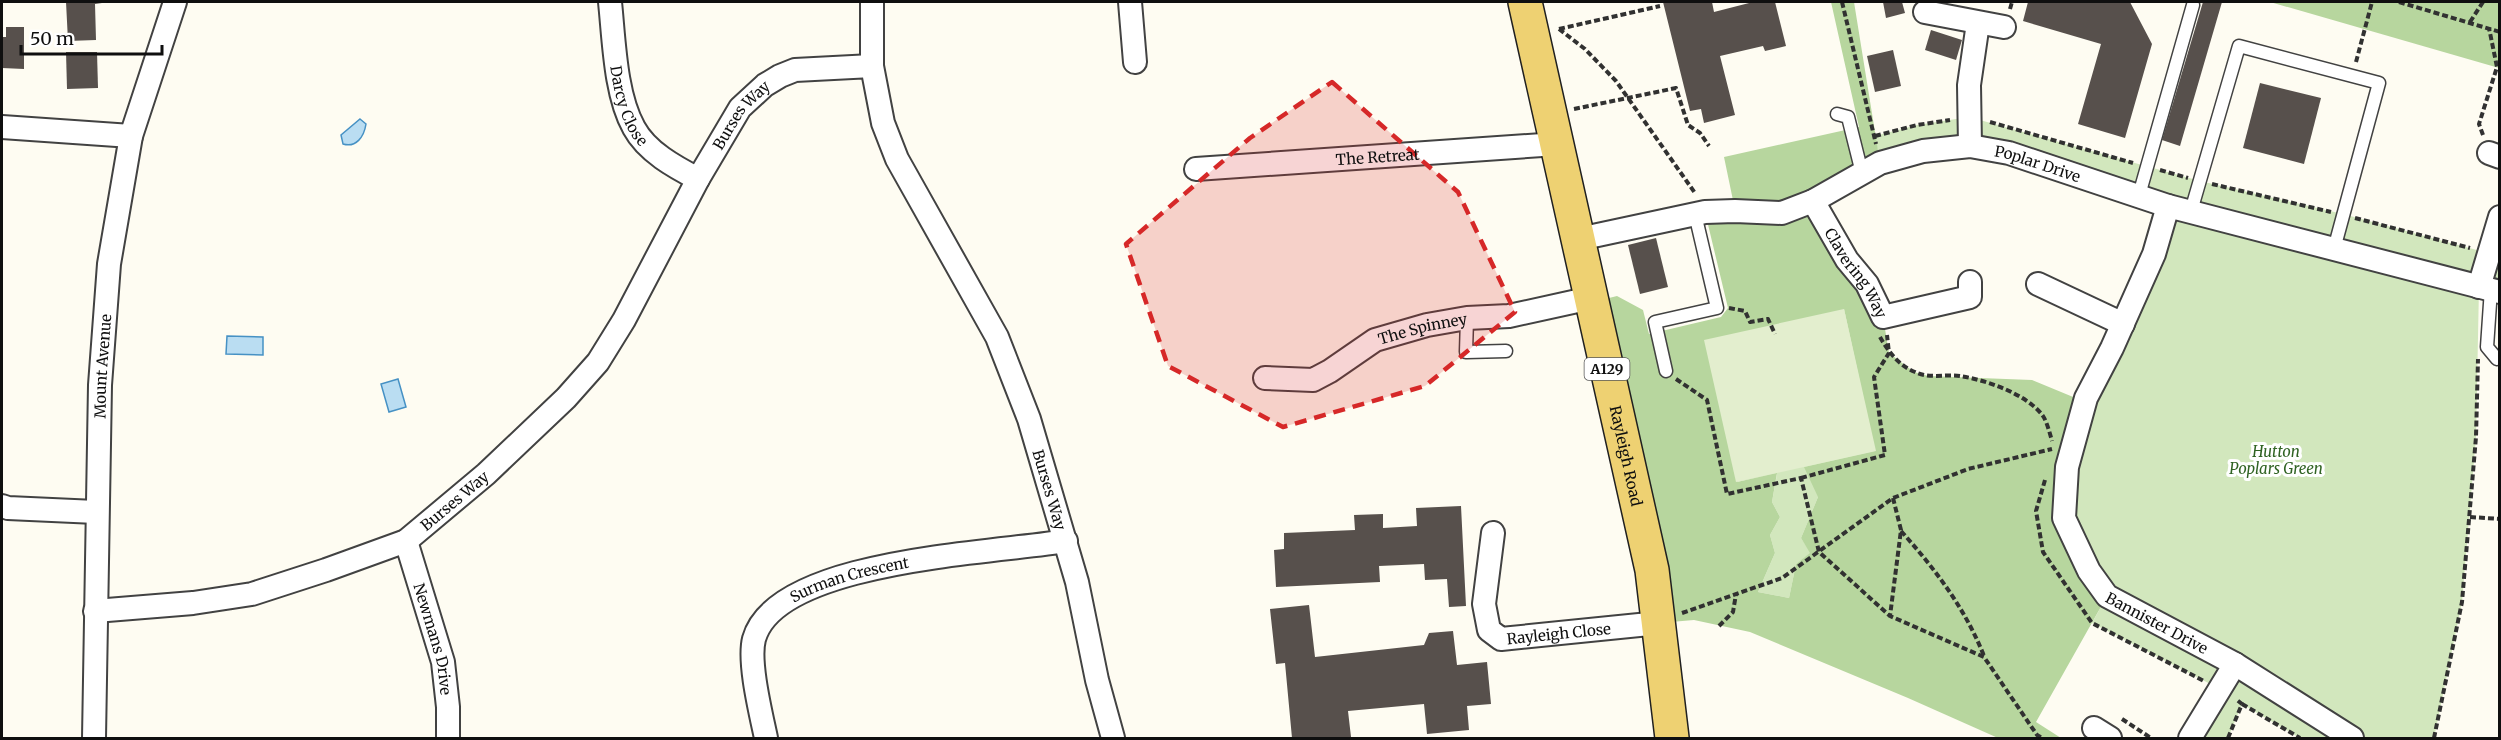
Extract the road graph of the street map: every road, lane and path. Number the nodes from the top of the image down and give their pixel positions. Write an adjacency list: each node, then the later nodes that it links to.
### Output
1 (175, 2): 26 (street, Mount Avenue)
2 (610, 2): 33 (street, Darcy Close)
3 (872, 2): 20 (street)
4 (1130, 2): 19 (street)
5 (1525, 2): 17 (main road, Rayleigh Road / A129)
6 (1842, 2): 31 (path)
7 (2372, 2): 21 (path)
8 (2399, 2): 14 (path)
9 (2483, 2): 14 (path)
10 (2193, 5): 30 (lane)
11 (1660, 6): 17 (path)
12 (1925, 12): 13 (street)
13 (1978, 22): 15 (street); 28 (street)
14 (2470, 22): 16 (path)
15 (2004, 27)
16 (2489, 28): 18 (path); 29 (path)
17 (1545, 32): 22 (path); 25 (main road, Rayleigh Road / A129)
18 (2499, 32)
19 (1135, 62)
20 (872, 66): 33 (street, Burses Way); 69 (street, Burses Way)
21 (2352, 76): 34 (lane); 40 (lane)
22 (1629, 98): 25 (path); 27 (path); 39 (path)
23 (1837, 114): 31 (lane)
24 (2, 127): 26 (street)
25 (1554, 128): 32 (street, The Retreat); 42 (main road, Rayleigh Road / A129)
26 (131, 136): 63 (street, Mount Avenue)
27 (1709, 146)
28 (1970, 146): 31 (street, Poplar Drive); 35 (street, Poplar Drive)
29 (2494, 155)
30 (2147, 166): 34 (path); 35 (lane)
31 (1871, 168): 36 (street, Poplar Drive)
32 (1196, 169)
33 (698, 179): 68 (street, Burses Way)
34 (2200, 181): 38 (lane); 40 (path)
35 (2139, 195): 37 (street, Poplar Drive)
36 (1813, 201): 39 (street, Poplar Drive); 50 (street, Clavering Way)
37 (2168, 206): 38 (street, Poplar Drive); 52 (street, Bannister Drive)
38 (2191, 211): 43 (street, Poplar Drive)
39 (1700, 213): 42 (street, Poplar Drive); 49 (lane)
40 (2343, 214): 43 (lane); 44 (path)
41 (2499, 217): 44 (street)
42 (1579, 239): 48 (main road, Rayleigh Road / A129)
43 (2334, 249): 47 (street, Poplar Drive)
44 (2489, 253): 47 (street)
45 (1970, 282): 50 (street, Clavering Way)
46 (2038, 284): 52 (street)
47 (2490, 289): 57 (lane)
48 (1591, 298): 51 (street, The Spinney); 74 (main road, Rayleigh Road / A129)
49 (1717, 308): 53 (path); 58 (lane)
50 (1883, 317): 55 (path)
51 (1467, 318): 54 (lane); 59 (street, The Spinney)
52 (2123, 324): 77 (street, Bannister Drive)
53 (1775, 334)
54 (1506, 351)
55 (1889, 353): 60 (path); 61 (path)
56 (2478, 353): 64 (path)
57 (2498, 359)
58 (1666, 371): 60 (path)
59 (1265, 378)
60 (1801, 478): 70 (path)
61 (1893, 498): 66 (path); 70 (path)
62 (2, 506): 63 (street)
63 (96, 512): 72 (street, Mount Avenue)
64 (2470, 517): 65 (path); 90 (path)
65 (2499, 519)
66 (1901, 530): 73 (path); 76 (path)
67 (1493, 533): 74 (street, Rayleigh Close)
68 (406, 541): 72 (street, Burses Way); 81 (street, Newmans Drive)
69 (1066, 541): 82 (street, Surman Crescent); 83 (street, Burses Way)
70 (1819, 552): 71 (path); 73 (path)
71 (1736, 594): 74 (path); 75 (path)
72 (95, 611): 80 (street, Mount Avenue)
73 (1890, 615): 76 (path)
74 (1659, 623): 84 (main road, Rayleigh Road / A129)
75 (1719, 626)
76 (1984, 657): 85 (path)
77 (2235, 664): 78 (street); 89 (street, Bannister Drive)
78 (2220, 689): 79 (path); 86 (street)
79 (2242, 704): 87 (path); 88 (path)
80 (94, 738)
81 (448, 738)
82 (766, 738)
83 (1111, 738)
84 (1672, 738)
85 (2042, 738)
86 (2190, 738)
87 (2228, 738)
88 (2300, 738)
89 (2349, 738)
90 (2434, 738)

